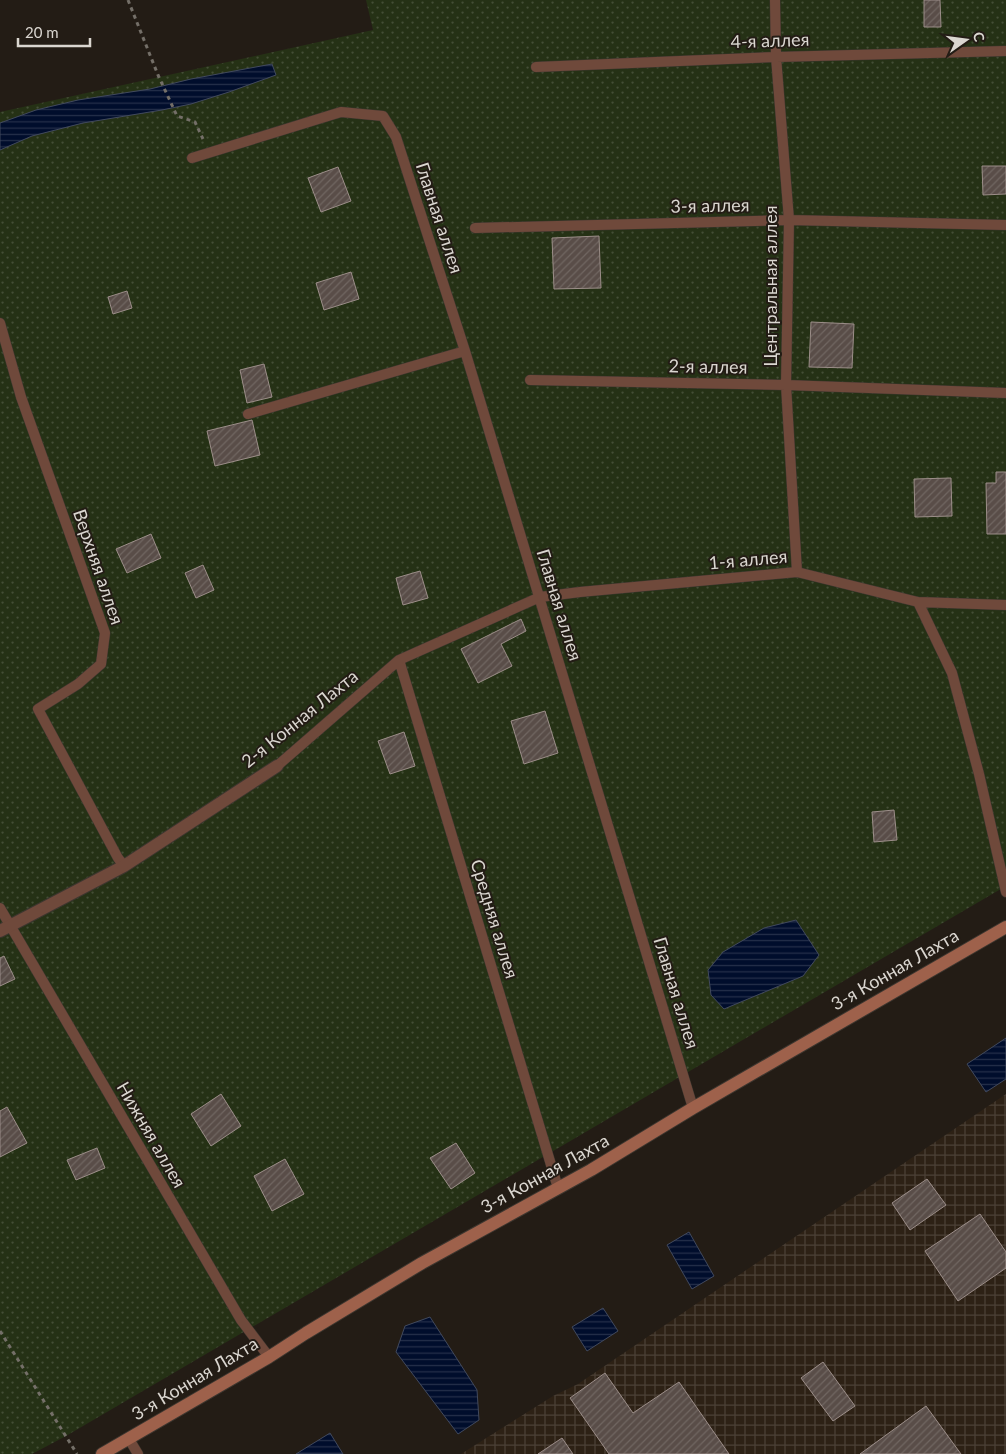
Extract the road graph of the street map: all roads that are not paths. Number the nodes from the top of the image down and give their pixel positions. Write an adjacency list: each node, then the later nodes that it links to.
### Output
1 (774, 0): 3 (lane, Центральная аллея)
2 (1006, 51): 3 (lane, 4-я аллея)
3 (776, 56): 4 (lane, 4-я аллея); 6 (lane, Центральная аллея)
4 (536, 67)
5 (192, 158): 10 (lane, Главная аллея)
6 (789, 220): 7 (lane, 3-я аллея); 8 (lane, 3-я аллея); 12 (lane, Центральная аллея)
7 (1006, 225)
8 (475, 228)
9 (0, 323): 22 (lane, Верхняя аллея)
10 (465, 351): 14 (lane); 17 (lane, Главная аллея)
11 (530, 380): 12 (lane, 2-я аллея)
12 (786, 385): 13 (lane, 2-я аллея); 15 (lane, Центральная аллея)
13 (1006, 393)
14 (248, 414)
15 (797, 572): 16 (lane, 1-я аллея); 18 (lane, 1-я аллея)
16 (580, 592): 17 (lane, 2-я Конная Лахта)
17 (540, 597): 20 (lane, 2-я Конная Лахта); 27 (lane, Главная аллея)
18 (918, 602): 19 (lane, 1-я аллея); 23 (lane)
19 (1006, 605)
20 (399, 660): 21 (lane, 2-я Конная Лахта); 28 (lane, Средняя аллея)
21 (276, 766): 22 (street, 2-я Конная Лахта)
22 (124, 866): 26 (street, 2-я Конная Лахта)
23 (1006, 892)
24 (0, 908): 26 (lane, Нижняя аллея)
25 (1006, 927): 27 (main road, 3-я Конная Лахта)
26 (5, 929): 29 (lane, Нижняя аллея)
27 (693, 1108): 28 (main road, 3-я Конная Лахта)
28 (558, 1188): 29 (main road, 3-я Конная Лахта)
29 (269, 1357): 30 (main road, 3-я Конная Лахта)
30 (129, 1439): 31 (main road, 3-я Конная Лахта); 32 (lane)
31 (102, 1454)
32 (138, 1454)

